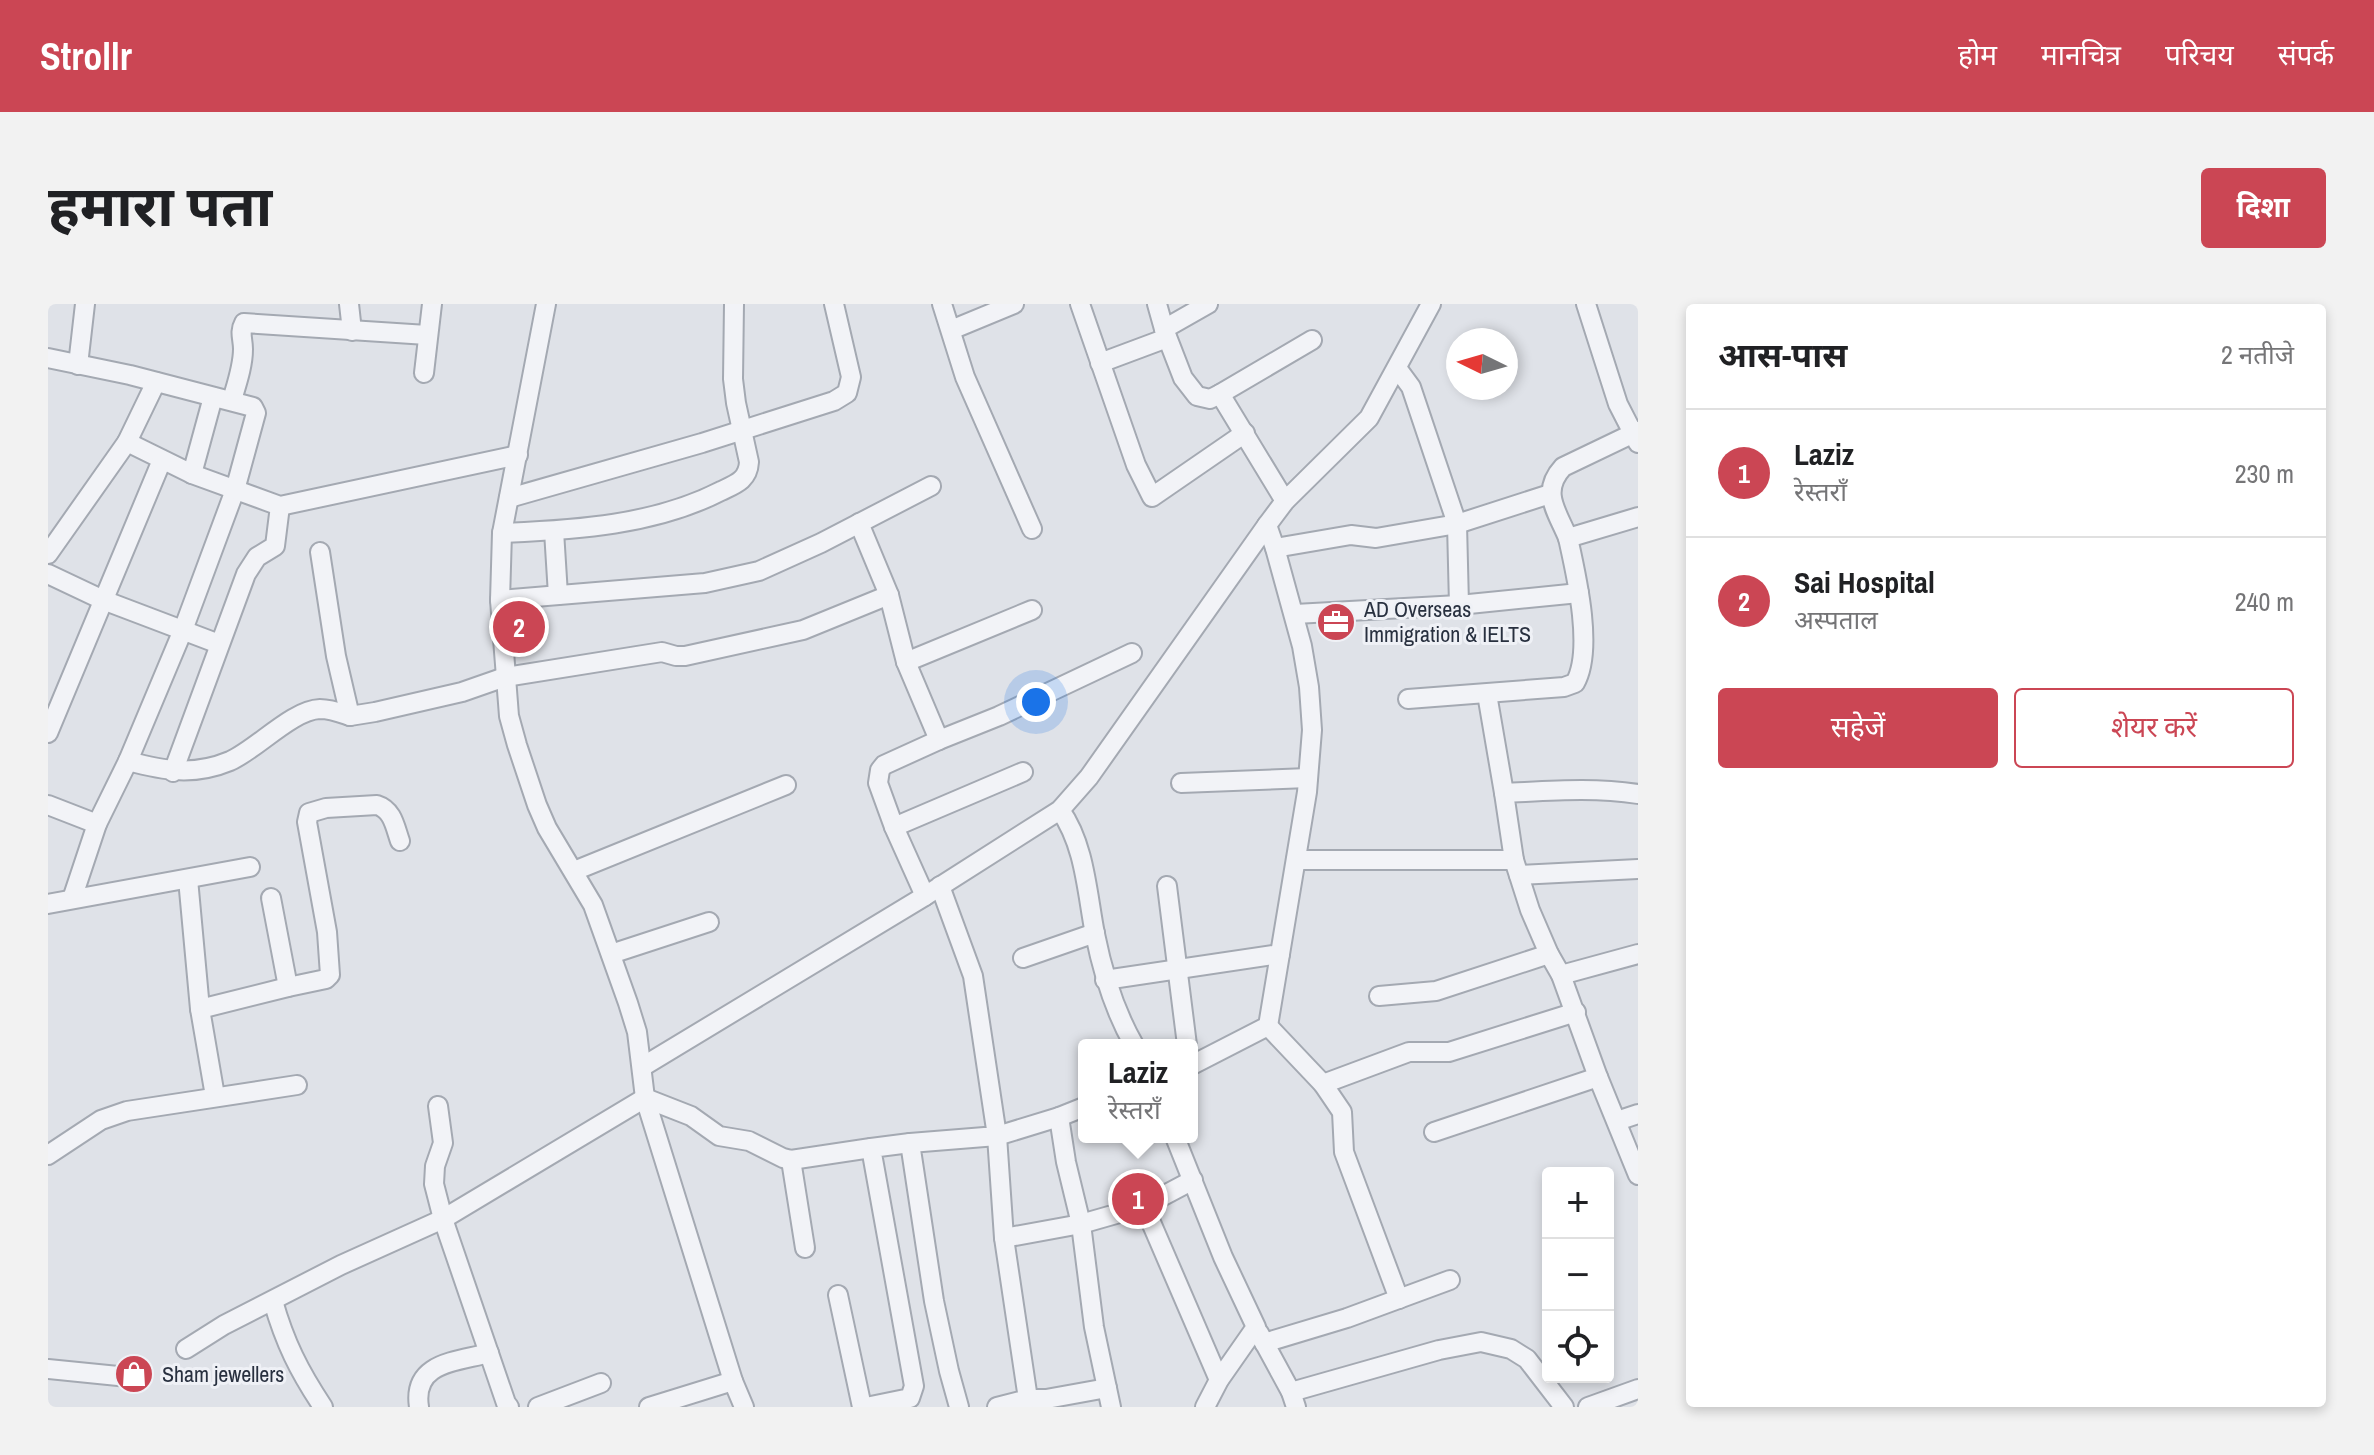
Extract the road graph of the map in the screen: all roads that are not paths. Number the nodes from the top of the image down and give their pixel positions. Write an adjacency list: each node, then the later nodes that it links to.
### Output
1 (85, 304): 21 (street)
2 (349, 304): 15 (street)
3 (432, 304): 17 (street)
4 (546, 304): 32 (street)
5 (734, 304): 28 (street)
6 (834, 304): 28 (street)
7 (942, 304): 14 (street)
8 (1014, 304): 14 (street)
9 (1080, 304): 20 (street)
10 (1157, 304): 16 (street)
11 (1208, 304): 16 (street)
12 (1431, 304): 22 (street)
13 (1586, 304): 30 (street)
14 (951, 330): 45 (street)
15 (352, 331): 17 (street); 27 (street)
16 (1166, 333): 20 (street); 25 (street)
17 (427, 335): 23 (street)
18 (1312, 340): 25 (street)
19 (48, 358): 21 (street)
20 (1100, 363): 29 (street)
21 (78, 365): 24 (street)
22 (1397, 368): 39 (street); 43 (street)
23 (424, 373)
24 (156, 382): 26 (street); 31 (street)
25 (1220, 394): 29 (street)
26 (213, 397): 27 (street); 34 (street)
27 (232, 400): 36 (street)
28 (742, 429): 38 (street); 46 (street)
29 (1245, 433): 39 (street)
30 (1636, 436): 37 (street)
31 (127, 442): 33 (street); 51 (street)
32 (518, 455): 38 (street); 40 (street)
33 (162, 460): 34 (street); 56 (street)
34 (192, 474): 36 (street)
35 (931, 486): 42 (street)
36 (235, 490): 40 (street); 61 (street)
37 (1550, 494): 43 (street); 48 (street)
38 (509, 498): 47 (street)
39 (1285, 501): 44 (street)
40 (280, 506): 62 (street)
41 (1638, 517): 48 (street)
42 (859, 523): 54 (street); 55 (street)
43 (1457, 524): 49 (street); 58 (street)
44 (1267, 525): 49 (street); 80 (street)
45 (1032, 529)
46 (554, 531): 47 (street); 54 (street)
47 (502, 533): 57 (street)
48 (1568, 538): 53 (street)
49 (1275, 548): 60 (street)
50 (320, 552): 68 (street)
51 (48, 554)
52 (48, 574): 56 (street)
53 (1579, 593): 58 (street); 66 (street)
54 (558, 595): 57 (street)
55 (889, 595): 64 (street); 65 (street)
56 (103, 600): 61 (street); 69 (street)
57 (500, 600): 65 (street)
58 (1459, 605): 60 (street)
59 (1032, 610): 64 (street)
60 (1295, 614): 74 (street)
61 (183, 630): 62 (street); 71 (street)
62 (219, 644): 72 (street)
63 (1132, 653): 70 (street)
64 (906, 662): 70 (street)
65 (505, 677): 68 (street); 88 (street)
66 (1487, 694): 67 (street); 77 (street)
67 (1408, 699)
68 (350, 716): 72 (street)
69 (48, 733)
70 (939, 740): 82 (street)
71 (128, 761): 72 (street); 81 (street)
72 (173, 772)
73 (1023, 772): 82 (street)
74 (1308, 778): 75 (street); 84 (street)
75 (1181, 783)
76 (786, 785): 88 (street)
77 (1504, 793): 78 (street); 86 (street)
78 (1638, 794)
79 (48, 805): 81 (street)
80 (1060, 810): 91 (street); 96 (street)
81 (97, 824): 93 (street)
82 (894, 827): 91 (street)
83 (400, 841): 105 (street)
84 (1296, 860): 86 (street); 98 (street)
85 (250, 867): 89 (street)
86 (1517, 867): 87 (street); 99 (street)
87 (1638, 869)
88 (574, 871): 97 (street)
89 (188, 879): 93 (street); 107 (street)
90 (1167, 886): 102 (street)
91 (933, 891): 113 (street); 125 (street)
92 (271, 898): 105 (street)
93 (72, 899): 94 (street)
94 (48, 904)
95 (709, 922): 97 (street)
96 (1095, 933): 101 (street); 104 (street)
97 (611, 954): 113 (street)
98 (1280, 954): 102 (street); 109 (street)
99 (1549, 954): 103 (street); 106 (street)
100 (1638, 954): 103 (street)
101 (1023, 958)
102 (1178, 969): 104 (street); 111 (street)
103 (1561, 975): 108 (street)
104 (1105, 980): 110 (street)
105 (288, 987): 107 (street)
106 (1379, 996)
107 (200, 1009): 117 (street)
108 (1576, 1012): 114 (street); 115 (street)
109 (1268, 1026): 112 (street); 115 (street)
110 (1130, 1039)
111 (1186, 1039)
112 (1198, 1062)
113 (642, 1067): 118 (street)
114 (1598, 1077): 123 (street); 124 (street)
115 (1323, 1084): 140 (street)
116 (297, 1085): 117 (street)
117 (215, 1096): 129 (street)
118 (645, 1098): 130 (street); 134 (street); 148 (street)
119 (438, 1106): 134 (street)
120 (1078, 1109): 122 (street)
121 (1638, 1114): 123 (street)
122 (1059, 1117): 125 (street); 135 (street)
123 (1617, 1121): 131 (street)
124 (1434, 1132)
125 (997, 1136): 126 (street); 136 (street)
126 (910, 1143): 128 (street); 162 (street)
127 (1178, 1143): 132 (street)
128 (871, 1148): 130 (street); 154 (street)
129 (50, 1149)
130 (791, 1160): 137 (street)
131 (1638, 1175)
132 (1193, 1180): 133 (street); 142 (street)
133 (1144, 1206): 135 (street); 147 (street)
134 (443, 1219): 141 (street); 144 (street)
135 (1081, 1224): 136 (street); 150 (street)
136 (1004, 1238): 153 (street)
137 (805, 1248)
138 (1450, 1280): 140 (street)
139 (838, 1295): 161 (street)
140 (1399, 1299): 142 (street)
141 (273, 1301): 143 (street); 155 (street)
142 (1260, 1335): 147 (street); 152 (street)
143 (186, 1349)
144 (489, 1353): 156 (street); 157 (street)
145 (48, 1369): 146 (street)
146 (128, 1377)
147 (1219, 1380): 165 (street)
148 (733, 1381): 159 (street); 160 (street)
149 (601, 1383): 158 (street)
150 (1107, 1388): 153 (street); 164 (street)
151 (1638, 1389): 167 (street)
152 (1293, 1400): 166 (street)
153 (1040, 1402): 163 (street)
154 (896, 1404): 161 (street)
155 (323, 1407)
156 (419, 1407)
157 (509, 1407)
158 (538, 1407)
159 (649, 1407)
160 (744, 1407)
161 (864, 1407)
162 (959, 1407)
163 (997, 1407)
164 (1111, 1407)
165 (1205, 1407)
166 (1564, 1407)
167 (1588, 1407)

